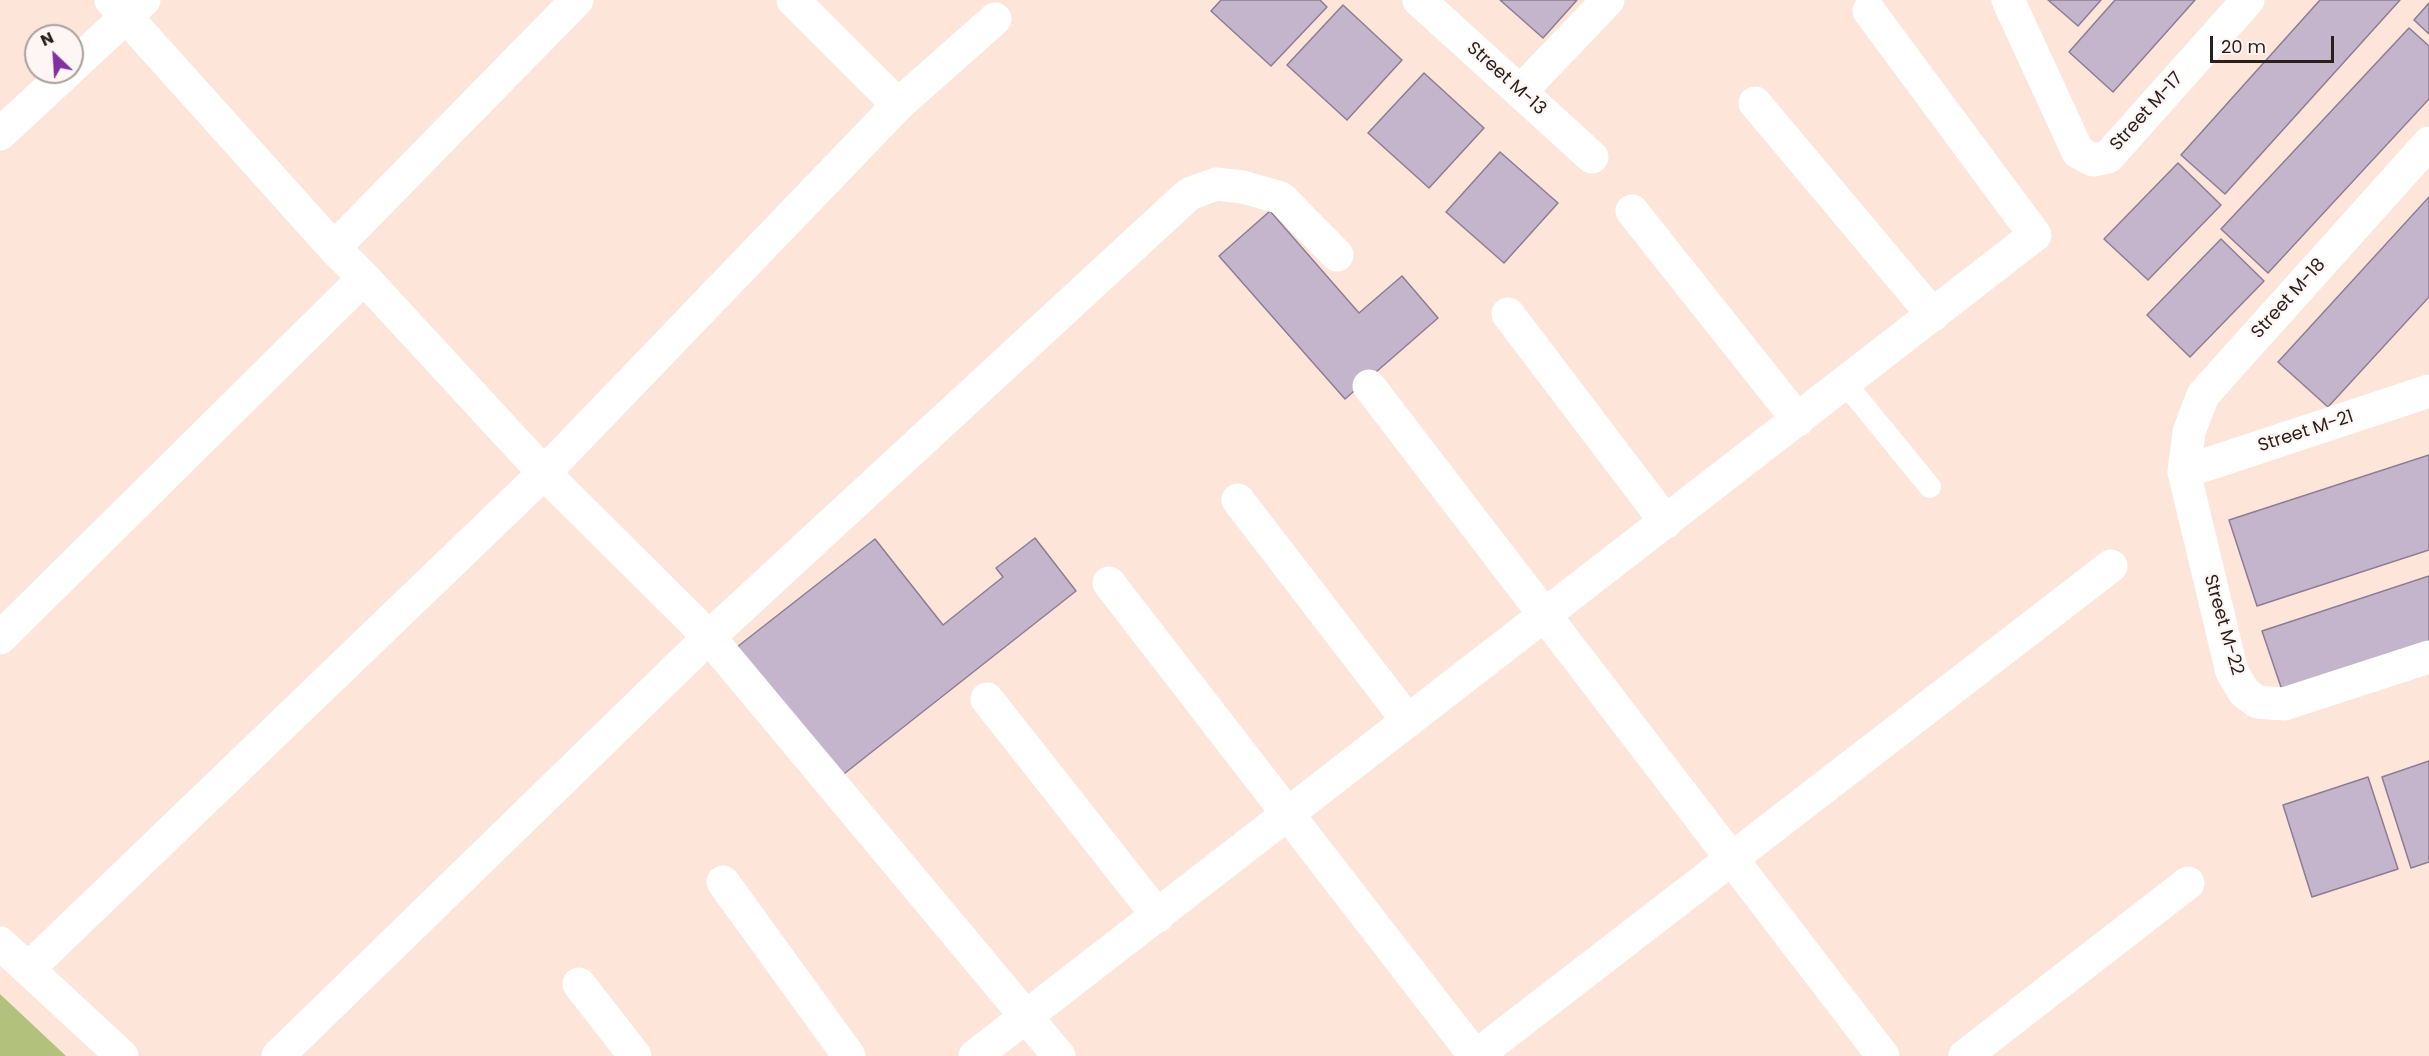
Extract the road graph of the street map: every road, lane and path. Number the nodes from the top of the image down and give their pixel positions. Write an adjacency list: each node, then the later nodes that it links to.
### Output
1 (577, 0): 19 (street)
2 (794, 0): 14 (street)
3 (1419, 0): 12 (street, Street M-13)
4 (1608, 0): 12 (street)
5 (2008, 0): 6 (street, Street M-17)
6 (2248, 0)
7 (128, 5): 10 (street); 19 (street)
8 (1869, 11): 23 (street)
9 (995, 19): 14 (street)
10 (84, 54)
11 (54, 84): 15 (street)
12 (1520, 92): 17 (street, Street M-13)
13 (1755, 103): 23 (street)
14 (898, 105): 29 (street)
15 (0, 134)
16 (2429, 143): 28 (street, Street M-18)
17 (1592, 157)
18 (1632, 211): 27 (street)
19 (334, 248): 21 (street)
20 (1337, 255): 36 (street)
21 (364, 278): 29 (street); 37 (street)
22 (1508, 314): 32 (street)
23 (1933, 315): 24 (street)
24 (1845, 382): 27 (street); 30 (lane)
25 (1369, 386): 35 (street)
26 (2429, 391): 28 (street, Street M-21)
27 (1798, 420): 32 (street)
28 (2184, 472): 38 (street, Street M-22)
29 (544, 473): 36 (street); 47 (street)
30 (1930, 487)
31 (1239, 500): 40 (street)
32 (1666, 522): 35 (street)
33 (2111, 566): 42 (street)
34 (1110, 583): 41 (street)
35 (1545, 616): 40 (street); 42 (street)
36 (709, 637): 49 (street); 51 (street)
37 (0, 638)
38 (2429, 657)
39 (987, 699): 45 (street)
40 (1408, 722): 41 (street)
41 (1288, 815): 45 (street); 56 (street)
42 (1731, 858): 56 (street); 57 (street)
43 (723, 882): 53 (street)
44 (2188, 883): 58 (street)
45 (1158, 916): 49 (street)
46 (0, 944): 47 (street)
47 (28, 969): 50 (street)
48 (579, 984): 52 (street)
49 (1027, 1015): 54 (street); 55 (street)
50 (122, 1056)
51 (278, 1056)
52 (635, 1056)
53 (849, 1056)
54 (975, 1056)
55 (1059, 1056)
56 (1476, 1056)
57 (1883, 1056)
58 (1965, 1056)

